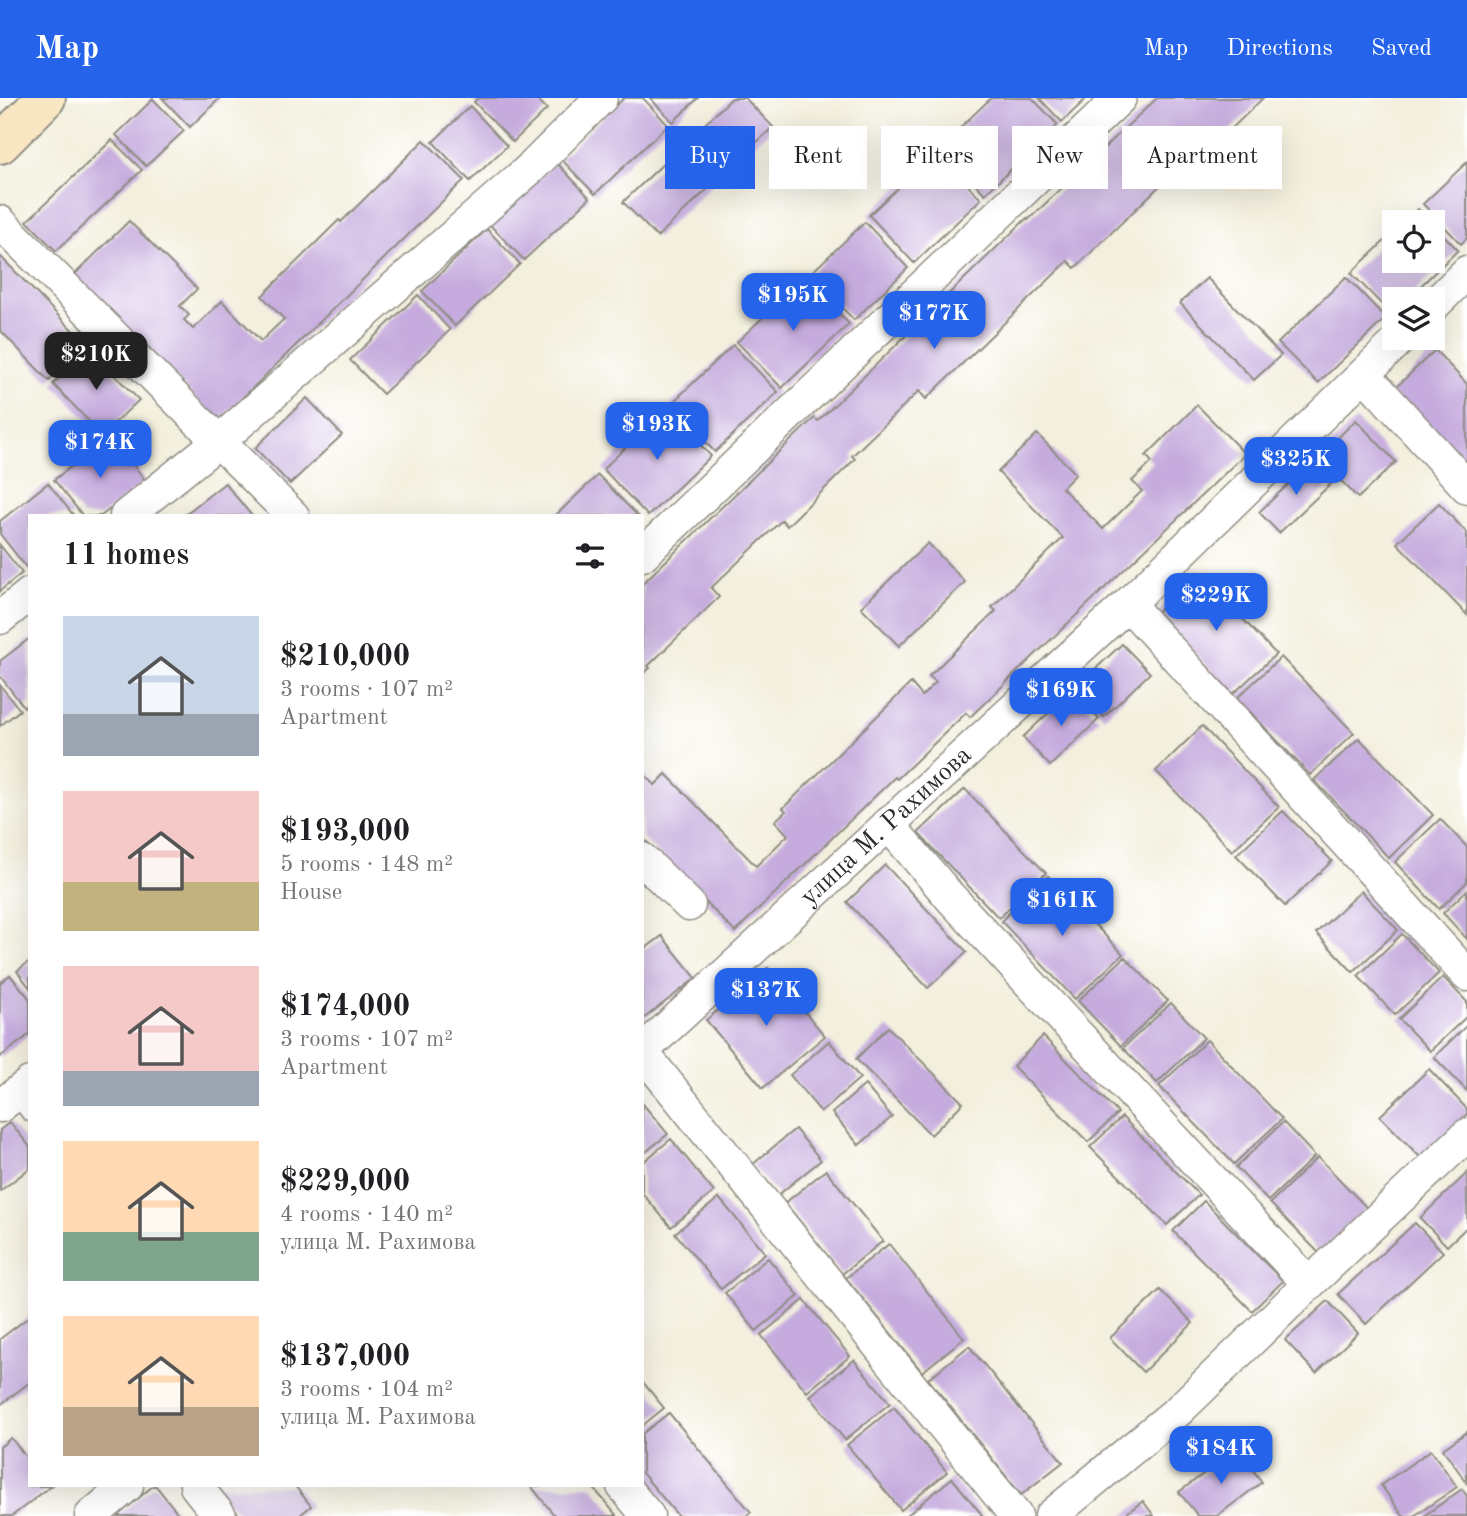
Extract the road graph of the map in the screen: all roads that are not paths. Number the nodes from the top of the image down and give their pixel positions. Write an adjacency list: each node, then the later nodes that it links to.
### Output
1 (46, 98): 4 (street)
2 (601, 98): 10 (street)
3 (1121, 98): 14 (street)
4 (0, 144)
5 (0, 222): 10 (street)
6 (1467, 272): 7 (street)
7 (1445, 294)
8 (1389, 350): 9 (street, улица М. Рахимова)
9 (1364, 374): 11 (street); 16 (street, улица М. Рахимова)
10 (218, 442): 12 (street); 13 (street)
11 (1467, 487)
12 (129, 514)
13 (291, 514)
14 (644, 553)
15 (28, 596): 17 (street)
16 (1128, 604): 18 (street, улица М. Рахимова); 21 (street)
17 (0, 618)
18 (888, 824): 22 (street, улица М. Рахимова); 25 (street)
19 (644, 861): 20 (street)
20 (689, 905)
21 (1467, 975)
22 (644, 1049)
23 (644, 1053): 32 (street)
24 (1467, 1135): 25 (street)
25 (1309, 1284): 33 (street)
26 (126, 1487): 29 (street)
27 (197, 1487): 30 (street)
28 (624, 1487): 31 (street)
29 (91, 1516)
30 (220, 1516)
31 (648, 1516)
32 (1016, 1516)
33 (1051, 1516)

